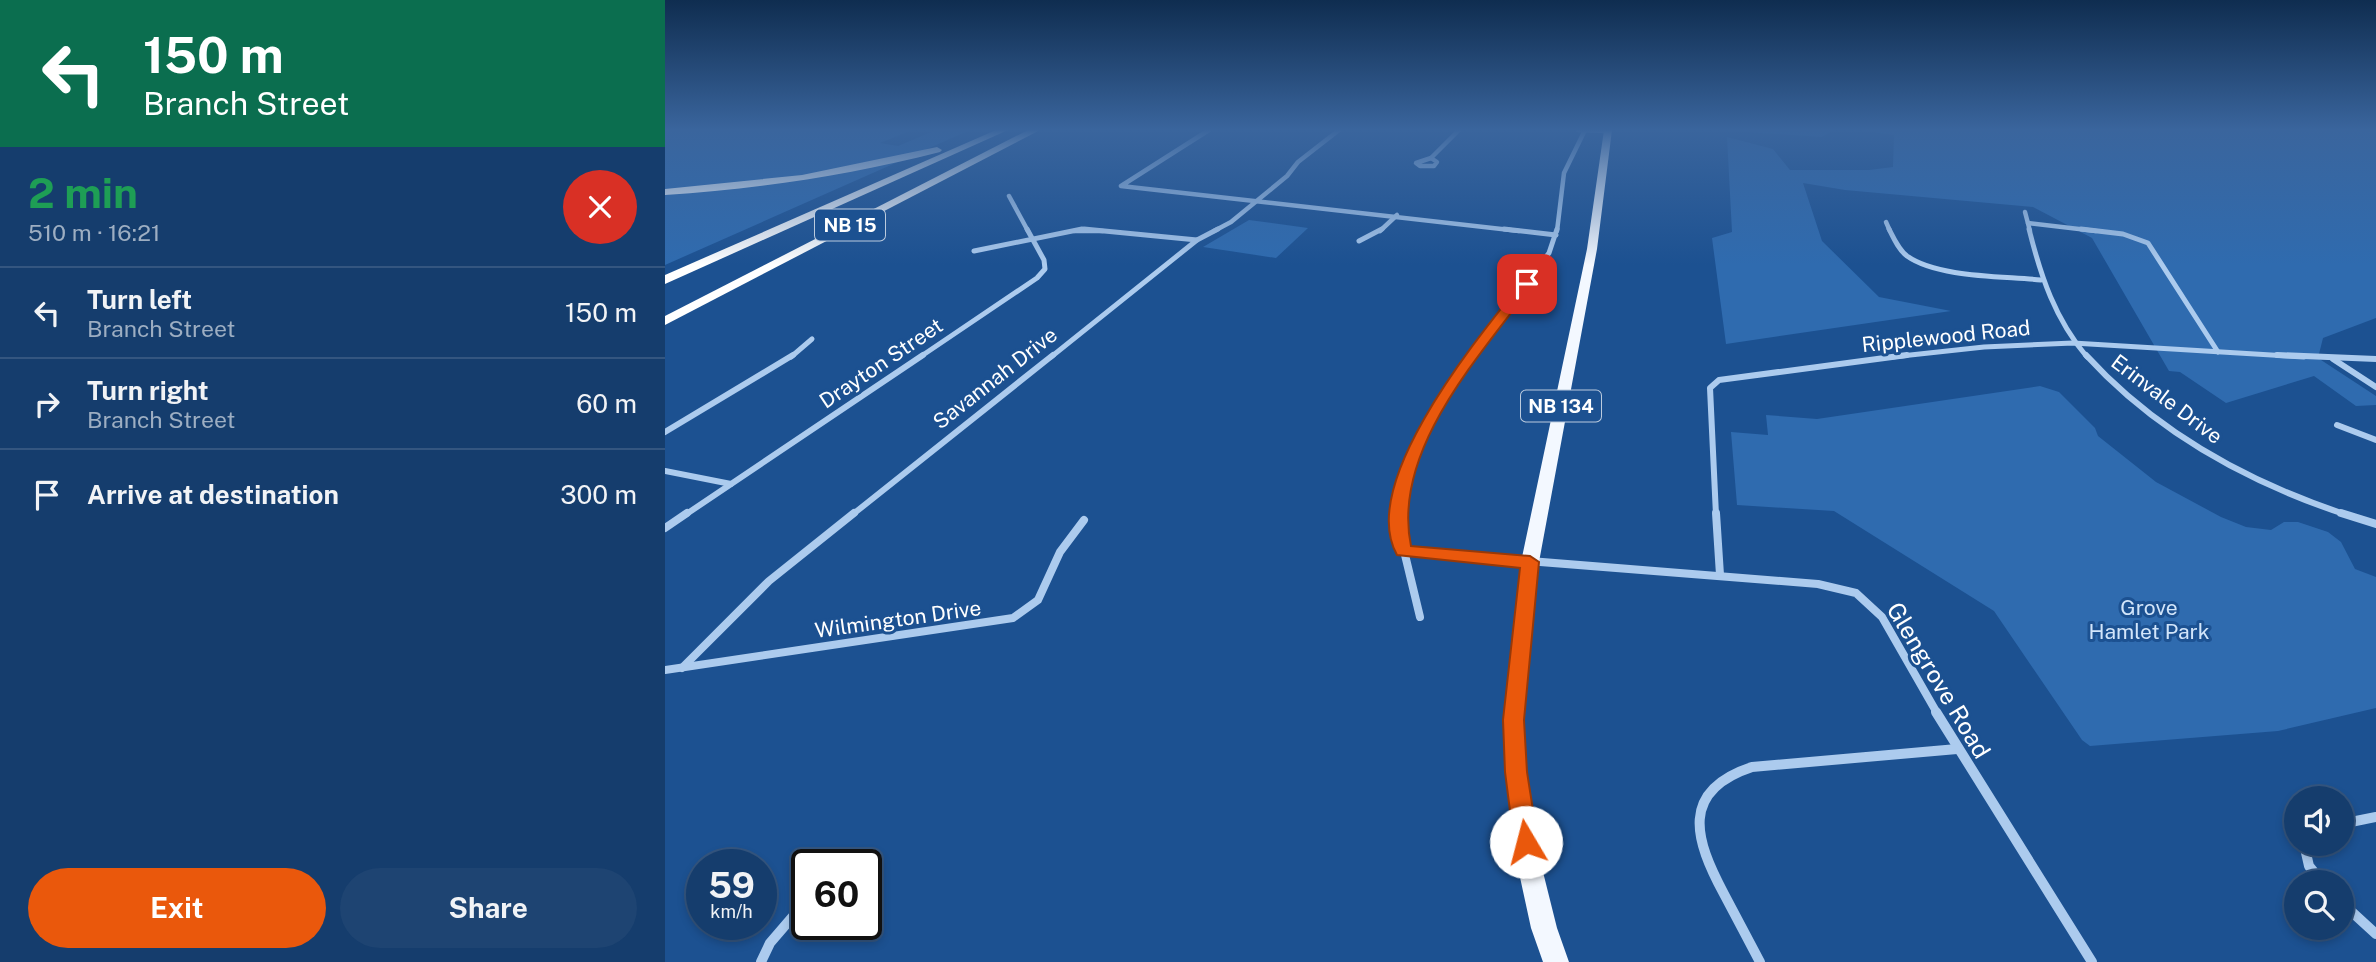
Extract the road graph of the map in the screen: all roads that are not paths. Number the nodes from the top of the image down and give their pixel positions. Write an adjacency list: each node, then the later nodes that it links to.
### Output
1 (826, 175): 8 (highway)
2 (902, 175): 20 (highway, NB 15)
3 (948, 175): 22 (highway, NB 15)
4 (1138, 175): 10 (street)
5 (1288, 175): 10 (street, Savannah Drive)
6 (1564, 175): 15 (street)
7 (1602, 175): 38 (main road, NB 134)
8 (665, 191)
9 (1009, 196): 16 (street, Drayton Street)
10 (1257, 201): 12 (street); 17 (street, Savannah Drive)
11 (2025, 212): 14 (street, Erinvale Drive)
12 (1397, 215): 15 (street); 18 (street)
13 (1886, 222): 21 (street)
14 (2028, 223): 21 (street, Erinvale Drive); 25 (street)
15 (1556, 235): 37 (street)
16 (1032, 238): 17 (street); 19 (street); 33 (street, Drayton Street)
17 (1197, 240): 41 (street, Savannah Drive)
18 (1359, 241)
19 (974, 251)
20 (665, 280)
21 (2041, 280): 24 (street, Erinvale Drive)
22 (665, 320)
23 (812, 338): 30 (street)
24 (2076, 343): 25 (street, Ripplewood Road); 35 (street, Erinvale Drive); 39 (street, Ripplewood Road)
25 (2218, 352): 26 (street, Ripplewood Road)
26 (2333, 359): 27 (street, Ripplewood Road); 28 (street)
27 (2376, 359)
28 (2376, 387)
29 (2337, 425): 31 (street)
30 (665, 432)
31 (2376, 440)
32 (665, 471): 33 (street)
33 (731, 484): 36 (street, Drayton Street)
34 (1084, 520): 41 (street, Wilmington Drive)
35 (2376, 524)
36 (665, 528)
37 (1403, 551): 38 (street, Glengrove Road); 40 (street)
38 (1530, 562): 39 (street, Glengrove Road); 50 (main road, NB 134)
39 (1720, 575): 43 (street, Glengrove Road)
40 (1420, 617)
41 (683, 668): 42 (street, Wilmington Drive)
42 (665, 670)
43 (1957, 749): 51 (street); 52 (street, Glengrove Road)
44 (2376, 817): 45 (street)
45 (2354, 821)
46 (2354, 914): 48 (street)
47 (791, 919): 49 (street)
48 (2376, 934)
49 (761, 962)
50 (1556, 962)
51 (1760, 962)
52 (2092, 962)

